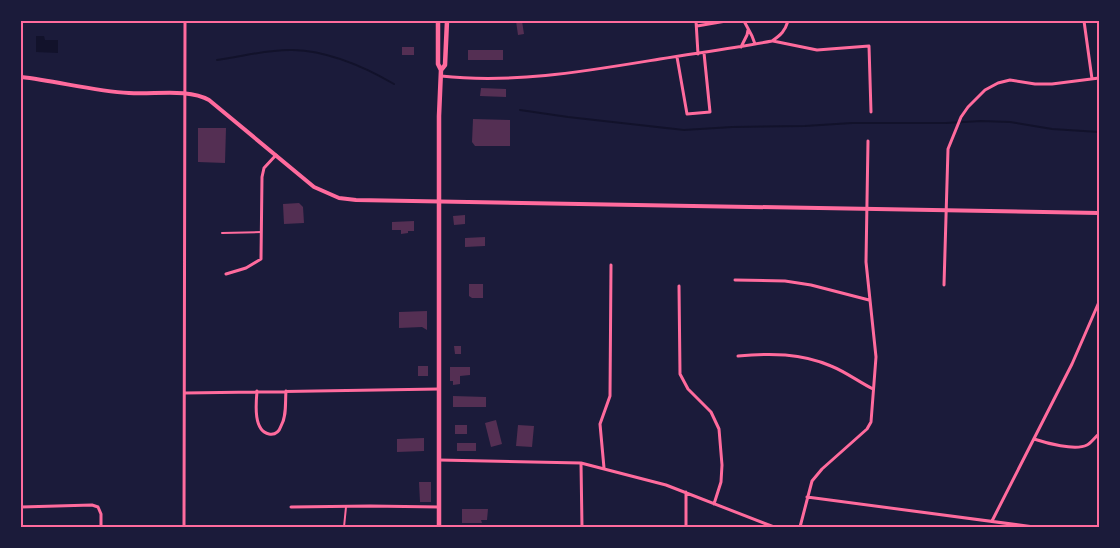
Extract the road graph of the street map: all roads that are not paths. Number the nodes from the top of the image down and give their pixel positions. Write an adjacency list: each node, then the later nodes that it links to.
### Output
1 (185, 21): 22 (street)
2 (438, 21): 18 (main road)
3 (458, 21): 9 (lane)
4 (696, 21): 10 (street)
5 (726, 21): 10 (street)
6 (744, 21): 11 (street)
7 (788, 21): 12 (street)
8 (1084, 21): 21 (street)
9 (447, 22): 18 (main road)
10 (697, 26): 16 (street)
11 (748, 29): 13 (street); 14 (street)
12 (772, 40): 13 (street); 23 (street)
13 (754, 44): 14 (street)
14 (741, 47): 15 (street)
15 (704, 53): 16 (street); 17 (street)
16 (698, 54): 17 (street)
17 (677, 57): 18 (street)
18 (441, 73): 26 (main road)
19 (21, 77): 22 (street)
20 (1099, 78): 21 (street)
21 (1092, 79): 28 (street)
22 (185, 94): 25 (street); 44 (street)
23 (871, 112)
24 (868, 141): 27 (street)
25 (276, 155): 26 (street); 30 (street)
26 (439, 200): 27 (street); 40 (main road)
27 (868, 209): 28 (street); 37 (street)
28 (947, 210): 29 (street); 35 (street)
29 (1099, 214)
30 (261, 232): 31 (lane); 33 (street)
31 (222, 233)
32 (611, 265): 49 (street)
33 (226, 274)
34 (735, 280): 37 (street)
35 (944, 285)
36 (679, 286): 52 (street)
37 (869, 300): 41 (street)
38 (1099, 302): 46 (street)
39 (738, 356): 41 (street)
40 (439, 389): 43 (street); 47 (main road)
41 (872, 389): 51 (street)
42 (257, 391): 43 (street); 43 (street); 44 (street)
43 (286, 391)
44 (184, 393): 59 (street)
45 (1099, 434): 46 (street)
46 (1034, 439): 57 (street)
47 (439, 460): 48 (street); 56 (main road)
48 (580, 463): 49 (street); 62 (street)
49 (604, 468): 50 (street)
50 (686, 492): 52 (street); 63 (street)
51 (807, 497): 57 (street); 65 (street)
52 (714, 504): 64 (street)
53 (21, 507): 58 (street)
54 (291, 507): 55 (street)
55 (346, 507): 56 (street); 60 (lane)
56 (439, 508): 61 (main road)
57 (992, 521): 66 (street)
58 (101, 527)
59 (184, 527)
60 (344, 527)
61 (439, 527)
62 (582, 527)
63 (686, 527)
64 (774, 527)
65 (800, 527)
66 (1034, 527)

